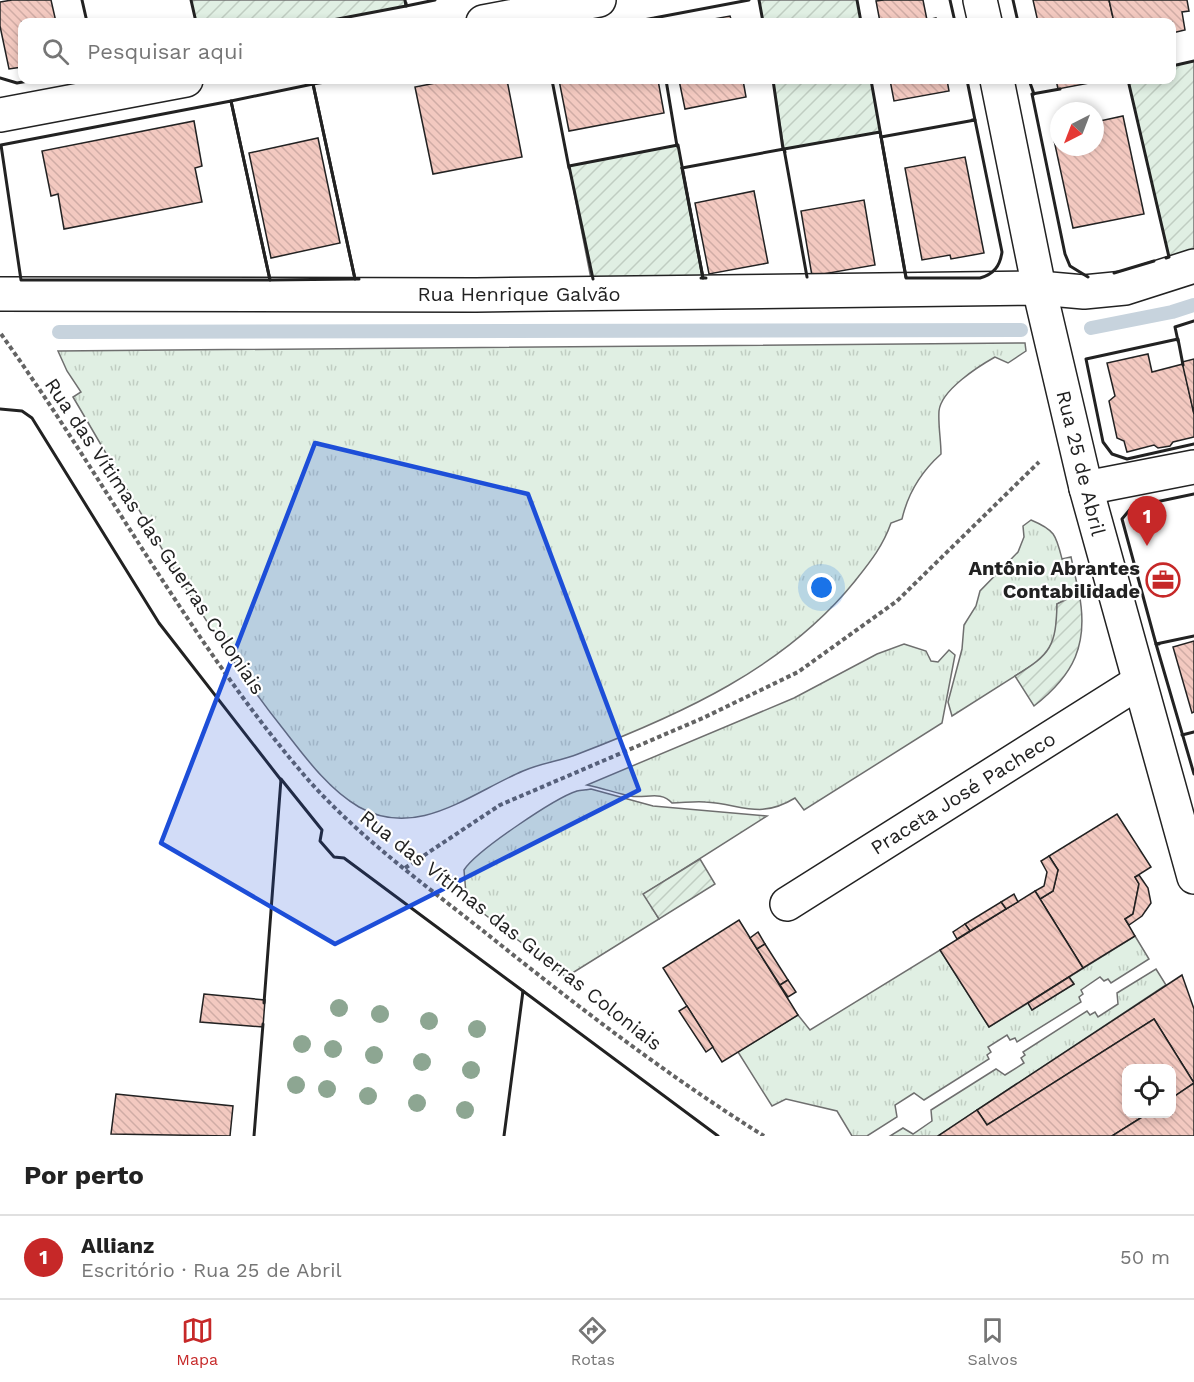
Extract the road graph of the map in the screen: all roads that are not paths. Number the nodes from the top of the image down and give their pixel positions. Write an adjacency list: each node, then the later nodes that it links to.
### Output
1 (600, 0): 3 (street)
2 (980, 0): 4 (street)
3 (504, 18)
4 (984, 18)
5 (165, 84): 7 (street)
6 (997, 84): 9 (street, Rua 25 de Abril)
7 (0, 115)
8 (1194, 266): 9 (street, Rua Henrique Galvão)
9 (1039, 288): 10 (street, Rua Henrique Galvão); 12 (street, Rua 25 de Abril)
10 (0, 294)
11 (1194, 467): 12 (street)
12 (1086, 488): 13 (street, Rua 25 de Abril)
13 (1139, 682): 14 (street, Rua 25 de Abril); 15 (street, Praceta José Pacheco)
14 (1194, 877)
15 (787, 904)

